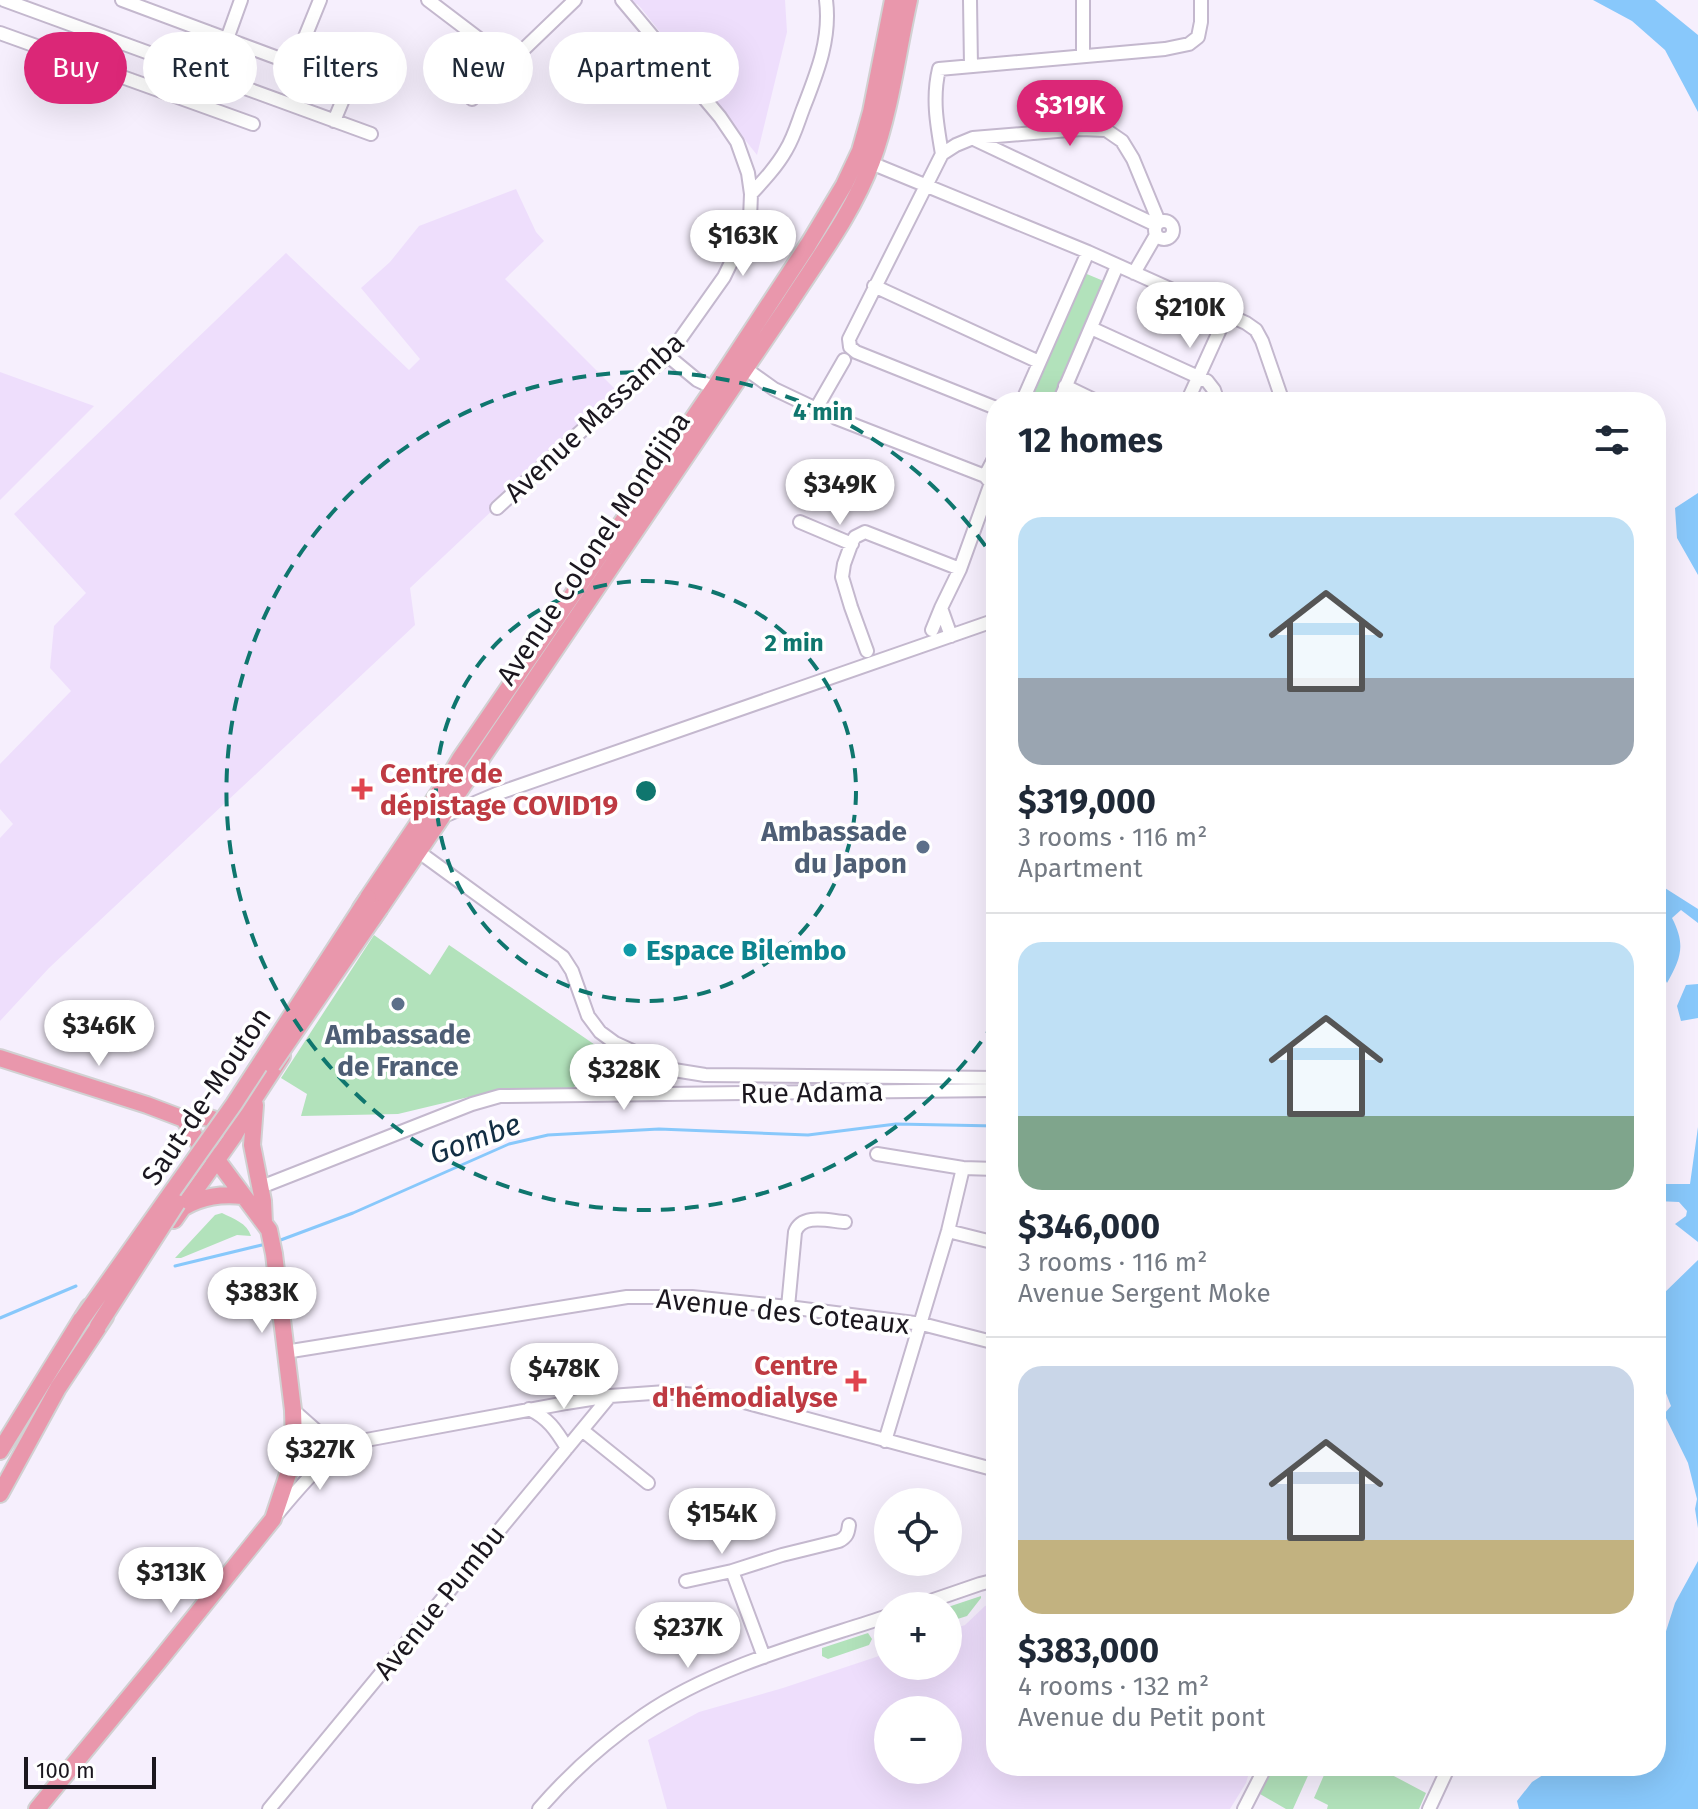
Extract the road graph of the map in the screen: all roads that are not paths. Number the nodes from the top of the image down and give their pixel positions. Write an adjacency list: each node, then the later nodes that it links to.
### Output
1 (6, 0): 22 (street)
2 (122, 0): 15 (street)
3 (163, 0): 15 (street)
4 (241, 0): 17 (street)
5 (320, 0): 18 (street)
6 (428, 0): 19 (street)
7 (575, 0): 21 (street)
8 (622, 0): 36 (street, Avenue Massamba)
9 (826, 0): 36 (street)
10 (893, 0): 47 (main road, Avenue Colonel Mondjiba)
11 (909, 0): 34 (main road, Avenue Colonel Mondjiba)
12 (970, 0): 24 (street)
13 (1083, 0): 23 (street)
14 (1201, 0): 23 (street)
15 (158, 14): 16 (street)
16 (208, 32)
17 (230, 32)
18 (307, 32)
19 (470, 32)
20 (0, 33): 25 (street)
21 (533, 41)
22 (143, 51)
23 (1083, 56): 24 (street)
24 (971, 66): 33 (street)
25 (143, 84)
26 (257, 93): 29 (street)
27 (197, 104): 30 (street)
28 (341, 104): 29 (street)
29 (334, 121): 31 (street)
30 (253, 124)
31 (371, 134)
32 (973, 138): 33 (street); 37 (street); 37 (street)
33 (942, 154): 35 (street)
34 (871, 163): 35 (street); 47 (main road, Avenue Colonel Mondjiba)
35 (927, 187): 38 (street); 41 (street)
36 (751, 194): 44 (street, Avenue Massamba)
37 (1157, 227): 40 (street)
38 (1088, 252): 39 (street); 46 (street)
39 (1117, 266): 40 (street); 43 (street)
40 (1134, 273): 42 (street)
41 (874, 286): 46 (street); 57 (street)
42 (1227, 314): 48 (street); 56 (street)
43 (1091, 328): 48 (street); 49 (street)
44 (668, 356): 50 (street); 62 (street, Avenue Massamba)
45 (844, 360): 47 (street)
46 (1039, 362): 51 (street)
47 (739, 365): 50 (main road, Avenue Colonel Mondjiba); 59 (main road, Avenue Colonel Mondjiba)
48 (1198, 377): 54 (street); 55 (street)
49 (1065, 386): 52 (street); 53 (street)
50 (714, 388): 59 (main road, Avenue Colonel Mondjiba)
51 (1026, 392)
52 (1063, 392)
53 (1077, 392)
54 (1191, 392)
55 (1215, 392)
56 (1280, 392)
57 (986, 404)
58 (836, 418): 60 (street)
59 (664, 474): 71 (main road, Avenue Colonel Mondjiba)
60 (986, 481)
61 (986, 497): 65 (street)
62 (497, 508)
63 (800, 522): 64 (street)
64 (852, 544): 65 (street); 70 (street)
65 (960, 569): 66 (street)
66 (941, 608): 68 (street); 69 (street)
67 (986, 624): 69 (street)
68 (932, 630)
69 (951, 636): 71 (street)
70 (867, 651)
71 (437, 811): 72 (main road, Avenue Colonel Mondjiba); 73 (main road, Avenue Colonel Mondjiba)
72 (419, 852): 73 (main road, Avenue Colonel Mondjiba); 75 (street)
73 (374, 903): 77 (main road, Avenue Colonel Mondjiba); 78 (main road, Avenue Colonel Mondjiba); 98 (main road, Saut-de-Mouton, bridge); 100 (main road, Saut-de-Mouton, bridge)
74 (0, 1058): 80 (main road)
75 (986, 1078)
76 (986, 1090): 90 (street, Rue Adama)
77 (229, 1099): 78 (main road); 79 (main road, Avenue Colonel Mondjiba)
78 (251, 1103): 81 (main road, Avenue Colonel Mondjiba); 83 (main road)
79 (216, 1118): 80 (main road); 81 (main road); 82 (main road, Avenue Colonel Mondjiba)
80 (184, 1119): 82 (main road)
81 (235, 1134): 83 (main road); 85 (main road, Avenue Colonel Mondjiba)
82 (198, 1142): 85 (main road); 86 (main road, Avenue Colonel Mondjiba)
83 (252, 1145): 90 (main road)
84 (877, 1154): 87 (street)
85 (217, 1160): 89 (main road, Avenue Colonel Mondjiba); 91 (main road)
86 (183, 1164): 89 (main road); 98 (main road, Avenue Colonel Mondjiba)
87 (963, 1168): 88 (street); 95 (street)
88 (986, 1169)
89 (203, 1178): 92 (main road, Avenue Colonel Mondjiba)
90 (261, 1187): 94 (main road)
91 (243, 1196): 92 (main road); 94 (main road)
92 (182, 1208): 100 (main road, Avenue Colonel Mondjiba)
93 (845, 1222): 97 (street)
94 (266, 1227): 102 (main road)
95 (948, 1231): 96 (street); 99 (street)
96 (986, 1240)
97 (788, 1307): 99 (street, Avenue des Coteaux); 102 (street, Avenue des Coteaux)
98 (82, 1319): 110 (main road)
99 (922, 1324): 101 (street, Avenue des Coteaux); 107 (street)
100 (98, 1326): 113 (main road)
101 (986, 1340)
102 (285, 1352): 105 (main road)
103 (610, 1396): 104 (street); 106 (street, Avenue Pumbu); 107 (street)
104 (529, 1409): 108 (street); 109 (street)
105 (293, 1410): 108 (street); 114 (main road)
106 (582, 1430): 109 (street, Avenue Pumbu); 112 (street)
107 (885, 1441): 111 (street)
108 (350, 1443): 114 (street)
109 (567, 1448): 125 (street, Avenue Pumbu)
110 (0, 1451)
111 (986, 1467)
112 (648, 1483)
113 (0, 1494)
114 (273, 1519): 124 (main road)
115 (849, 1525): 116 (street)
116 (732, 1571): 117 (street); 121 (street)
117 (686, 1581)
118 (986, 1583): 119 (street)
119 (959, 1592)
120 (874, 1621): 121 (street)
121 (764, 1657): 126 (street)
122 (1261, 1776): 127 (street)
123 (1444, 1776): 128 (street)
124 (37, 1809)
125 (269, 1809)
126 (539, 1809)
127 (1244, 1809)
128 (1429, 1809)

